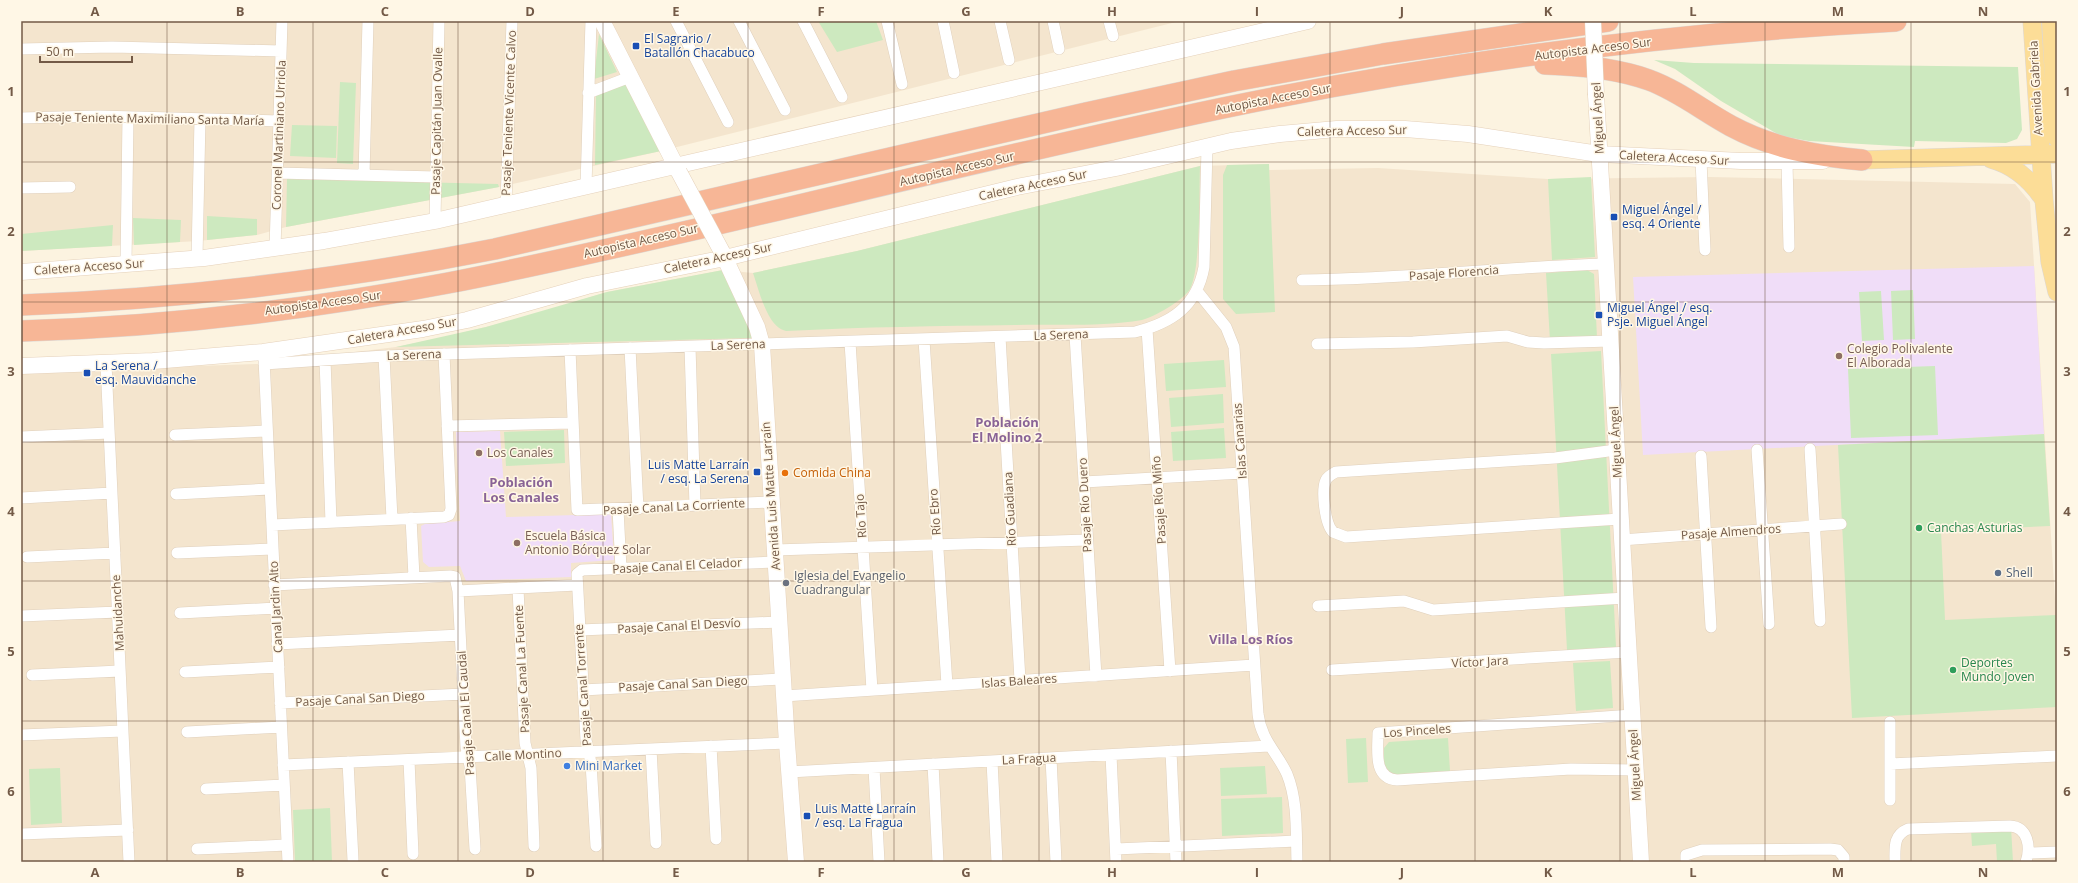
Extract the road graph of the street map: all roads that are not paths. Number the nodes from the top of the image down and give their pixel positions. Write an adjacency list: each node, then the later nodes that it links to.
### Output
1 (282, 21): 25 (street, Coronel Martiniano Urriola)
2 (368, 21): 49 (street)
3 (440, 21): 50 (street, Pasaje Capitán Juan Ovalle)
4 (512, 21): 55 (street, Pasaje Teniente Vicente Calvo)
5 (676, 21): 38 (street)
6 (739, 21): 33 (street)
7 (803, 21): 32 (street)
8 (887, 21): 30 (street)
9 (943, 21): 28 (street)
10 (1000, 21): 26 (street)
11 (1053, 21): 24 (street)
12 (1109, 21): 22 (street)
13 (1308, 21): 47 (main road, Caletera Acceso Sur)
14 (1589, 21): 21 (highway)
15 (1593, 21): 41 (main road, Miguel Ángel, bridge)
16 (1608, 21): 21 (highway, Autopista Acceso Sur)
17 (1896, 21): 27 (highway, Autopista Acceso Sur)
18 (2032, 21): 42 (main road, Avenida Gabriela)
19 (2051, 21): 39 (main road, Avenida Gabriela)
20 (594, 22): 29 (main road, Avenida Luis Matte Larraín); 31 (street)
21 (1569, 26): 68 (highway, Autopista Acceso Sur)
22 (1113, 36)
23 (21, 49): 25 (street)
24 (1059, 49)
25 (281, 51): 37 (street, Coronel Martiniano Urriola)
26 (1009, 60)
27 (1482, 63): 45 (highway); 70 (highway, Autopista Acceso Sur)
28 (954, 73)
29 (630, 77): 31 (street); 47 (main road, Avenida Luis Matte Larraín)
30 (902, 84)
31 (588, 93): 51 (street)
32 (842, 97)
33 (785, 110)
34 (128, 117): 35 (street, Pasaje Teniente Maximiliano Santa María); 36 (street, Pasaje Teniente Maximiliano Santa María); 62 (street)
35 (21, 118)
36 (200, 119): 37 (street, Pasaje Teniente Maximiliano Santa María); 61 (street)
37 (279, 121): 48 (street, Coronel Martiniano Urriola)
38 (728, 122)
39 (2057, 138)
40 (1207, 147): 41 (main road, Caletera Acceso Sur); 60 (main road, Caletera Acceso Sur); 66 (street)
41 (1600, 154): 44 (main road, Caletera Acceso Sur); 63 (main road, Miguel Ángel)
42 (2049, 155): 43 (main road, Caletera Acceso Sur); 54 (main road, Avenida Gabriela)
43 (1984, 157): 45 (main road, Caletera Acceso Sur); 54 (main road)
44 (1701, 160): 46 (main road, Caletera Acceso Sur); 59 (street)
45 (1862, 160): 46 (main road, Caletera Acceso Sur)
46 (1787, 162): 57 (street)
47 (677, 169): 51 (main road, Caletera Acceso Sur); 60 (main road, Avenida Luis Matte Larraín, bridge)
48 (278, 173): 49 (street); 58 (street, Coronel Martiniano Urriola)
49 (364, 175): 50 (street)
50 (436, 177): 56 (street, Pasaje Capitán Juan Ovalle)
51 (586, 186): 55 (main road, Caletera Acceso Sur)
52 (70, 187): 53 (street)
53 (21, 188)
54 (2044, 200): 67 (main road, Avenida Gabriela)
55 (506, 205): 56 (main road, Caletera Acceso Sur)
56 (435, 221): 58 (main road, Caletera Acceso Sur)
57 (1790, 247)
58 (275, 249): 61 (main road, Caletera Acceso Sur)
59 (1705, 250)
60 (723, 255): 77 (main road, Avenida Luis Matte Larraín); 83 (main road, Caletera Acceso Sur)
61 (197, 258): 62 (main road, Caletera Acceso Sur)
62 (126, 264): 64 (main road, Caletera Acceso Sur)
63 (1606, 264): 65 (street, Pasaje Florencia); 74 (main road, Miguel Ángel)
64 (21, 272)
65 (1302, 280)
66 (1197, 291): 69 (street, La Serena); 97 (street, Islas Canarias)
67 (2057, 292)
68 (21, 305)
69 (1147, 329): 71 (street, La Serena); 98 (street, Pasaje Río Miño)
70 (21, 331)
71 (1075, 335): 72 (street, La Serena); 99 (street, Pasaje Río Duero)
72 (1000, 337): 73 (street, La Serena); 119 (street, Río Guadiana)
73 (924, 340): 75 (street, La Serena); 120 (street, Río Ebro)
74 (1610, 341): 76 (street); 94 (main road, Miguel Ángel)
75 (850, 342): 77 (street, La Serena); 121 (street, Río Tajo)
76 (1317, 344)
77 (762, 345): 78 (street, La Serena); 104 (main road, Avenida Luis Matte Larraín)
78 (690, 347): 79 (street, La Serena); 105 (street)
79 (630, 348): 80 (street, La Serena); 106 (street)
80 (570, 350): 81 (street, La Serena); 87 (street)
81 (444, 354): 82 (street, La Serena); 88 (street)
82 (384, 356): 84 (street, La Serena); 109 (street)
83 (264, 358): 84 (street, La Serena); 85 (main road, Caletera Acceso Sur); 89 (street, Canal Jardin Alto)
84 (326, 360): 111 (street)
85 (106, 364): 86 (main road, Caletera Acceso Sur); 90 (street, Mahuidanche)
86 (21, 366)
87 (572, 423): 88 (street); 107 (street, Pasaje Canal La Corriente)
88 (447, 426): 108 (street)
89 (267, 431): 91 (street); 100 (street, Canal Jardin Alto)
90 (109, 433): 92 (street); 101 (street, Mahuidanche)
91 (175, 435)
92 (21, 437)
93 (1810, 449): 114 (street)
94 (1616, 450): 110 (main road, Miguel Ángel); 110 (street)
95 (1757, 450): 115 (street)
96 (1701, 456): 116 (street)
97 (1242, 473): 98 (street); 148 (street, Islas Canarias)
98 (1157, 478): 99 (street); 152 (street, Pasaje Río Miño)
99 (1084, 482): 117 (street, Pasaje Río Duero)
100 (270, 489): 102 (street); 113 (street, Canal Jardin Alto)
101 (112, 494): 103 (street); 123 (street, Mahuidanche)
102 (176, 494)
103 (21, 498)
104 (772, 502): 105 (street, Pasaje Canal La Corriente); 125 (main road, Avenida Luis Matte Larraín)
105 (695, 506): 106 (street, Pasaje Canal La Corriente)
106 (638, 508): 107 (street, Pasaje Canal La Corriente)
107 (618, 509): 127 (street)
108 (411, 518): 109 (street); 129 (street)
109 (392, 519): 111 (street)
110 (1620, 519): 118 (main road, Miguel Ángel)
111 (331, 522): 113 (street)
112 (1841, 524): 114 (street, Pasaje Almendros)
113 (272, 525): 122 (street, Canal Jardin Alto)
114 (1814, 526): 115 (street, Pasaje Almendros); 140 (street)
115 (1762, 530): 116 (street, Pasaje Almendros); 142 (street)
116 (1705, 534): 118 (street, Pasaje Almendros); 143 (street)
117 (1087, 540): 119 (street, Pasaje Canal El Celador); 155 (street, Pasaje Río Duero)
118 (1622, 540): 134 (main road, Miguel Ángel)
119 (1012, 542): 120 (street, Pasaje Canal El Celador); 157 (street, Río Guadiana)
120 (937, 545): 121 (street, Pasaje Canal El Celador); 158 (street, Río Ebro)
121 (863, 547): 125 (street, Pasaje Canal El Celador); 160 (street, Río Tajo)
122 (273, 548): 124 (street); 130 (street, Canal Jardin Alto)
123 (115, 553): 126 (street); 137 (street, Mahuidanche)
124 (177, 553)
125 (775, 556): 127 (street, Pasaje Canal El Celador); 141 (main road, Avenida Luis Matte Larraín)
126 (27, 557)
127 (621, 568): 128 (street, Pasaje Canal El Celador)
128 (578, 572): 131 (street, Pasaje Canal Torrente)
129 (414, 577): 130 (street); 133 (street, Pasaje Canal El Caudal)
130 (274, 585): 136 (street, Canal Jardin Alto)
131 (577, 585): 132 (street); 144 (street, Pasaje Canal Torrente)
132 (518, 588): 133 (street); 176 (street, Pasaje Canal La Fuente)
133 (458, 591): 145 (street, Pasaje Canal El Caudal)
134 (1625, 598): 135 (street); 147 (main road, Miguel Ángel)
135 (1318, 606)
136 (276, 608): 138 (street); 146 (street, Canal Jardin Alto)
137 (118, 612): 139 (street); 151 (street, Mahuidanche)
138 (180, 613)
139 (21, 616)
140 (1820, 621)
141 (779, 622): 144 (street, Pasaje Canal El Desvío); 156 (main road, Avenida Luis Matte Larraín)
142 (1769, 624)
143 (1711, 627)
144 (580, 630): 159 (street, Pasaje Canal Torrente)
145 (460, 635): 146 (street); 161 (street, Pasaje Canal El Caudal)
146 (277, 644): 149 (street, Canal Jardin Alto)
147 (1628, 652): 150 (street, Víctor Jara); 164 (main road, Miguel Ángel)
148 (1254, 665): 152 (street, Islas Baleares); 172 (street, Islas Canarias)
149 (278, 668): 153 (street); 163 (street, Canal Jardin Alto)
150 (1332, 670)
151 (120, 671): 154 (street); 167 (street, Mahuidanche)
152 (1170, 671): 155 (street, Islas Baleares)
153 (185, 672)
154 (32, 675)
155 (1096, 676): 157 (street, Islas Baleares)
156 (782, 679): 159 (street, Pasaje Canal San Diego); 162 (main road, Avenida Luis Matte Larraín)
157 (1020, 680): 158 (street, Islas Baleares)
158 (947, 685): 160 (street, Islas Baleares)
159 (583, 690): 175 (street, Pasaje Canal Torrente)
160 (872, 690): 162 (street, Islas Baleares)
161 (463, 694): 163 (street, Pasaje Canal San Diego); 179 (street, Pasaje Canal El Caudal)
162 (784, 696): 170 (main road, Avenida Luis Matte Larraín)
163 (280, 702): 166 (street, Canal Jardin Alto)
164 (1632, 715): 188 (main road, Miguel Ángel); 188 (street, Los Pinceles)
165 (1890, 722): 185 (street)
166 (281, 727): 168 (street); 186 (street, Canal Jardin Alto)
167 (123, 731): 169 (street); 193 (street, Mahuidanche)
168 (187, 732)
169 (21, 735)
170 (786, 743): 171 (street, Calle Montino); 189 (main road, Avenida Luis Matte Larraín)
171 (711, 746): 173 (street, Calle Montino); 195 (street)
172 (1269, 746): 174 (street, La Fragua); 196 (street, Islas Canarias)
173 (651, 749): 175 (street, Calle Montino); 197 (street)
174 (1170, 751): 177 (street, La Fragua); 201 (street)
175 (588, 752): 176 (street, Calle Montino); 200 (street, Pasaje Canal Torrente)
176 (528, 754): 179 (street, Calle Montino); 199 (street, Pasaje Canal La Fuente)
177 (1111, 755): 180 (street, La Fragua); 203 (street)
178 (2057, 756): 185 (street)
179 (468, 757): 181 (street, Calle Montino); 204 (street, Pasaje Canal El Caudal)
180 (1051, 758): 182 (street, La Fragua); 215 (street)
181 (409, 760): 183 (street, Calle Montino); 206 (street)
182 (992, 761): 184 (street, La Fragua); 214 (street)
183 (348, 762): 186 (street, Calle Montino); 208 (street)
184 (933, 764): 187 (street, La Fragua); 213 (street)
185 (1890, 764): 192 (street)
186 (283, 765): 190 (street, Canal Jardin Alto)
187 (874, 768): 189 (street, La Fragua); 212 (street)
188 (1635, 770): 219 (main road, Miguel Ángel)
189 (789, 772): 211 (main road, Avenida Luis Matte Larraín)
190 (284, 785): 191 (street); 198 (street, Canal Jardin Alto)
191 (206, 789)
192 (1890, 800)
193 (128, 830): 194 (street); 209 (street, Mahuidanche)
194 (21, 834)
195 (716, 840)
196 (1296, 841): 201 (street); 218 (street, Islas Canarias)
197 (656, 843)
198 (287, 845): 202 (street); 210 (street, Canal Jardin Alto)
199 (534, 846)
200 (596, 846)
201 (1175, 846): 203 (street); 217 (street)
202 (197, 849)
203 (1116, 849): 216 (street)
204 (475, 850)
205 (2057, 852): 207 (street)
206 (413, 854)
207 (2028, 858): 222 (street)
208 (353, 860)
209 (129, 862)
210 (288, 862)
211 (796, 862)
212 (879, 862)
213 (938, 862)
214 (997, 862)
215 (1056, 862)
216 (1116, 862)
217 (1176, 862)
218 (1297, 862)
219 (1641, 862)
220 (1686, 862): 221 (street)
221 (1844, 862)
222 (1896, 862)

